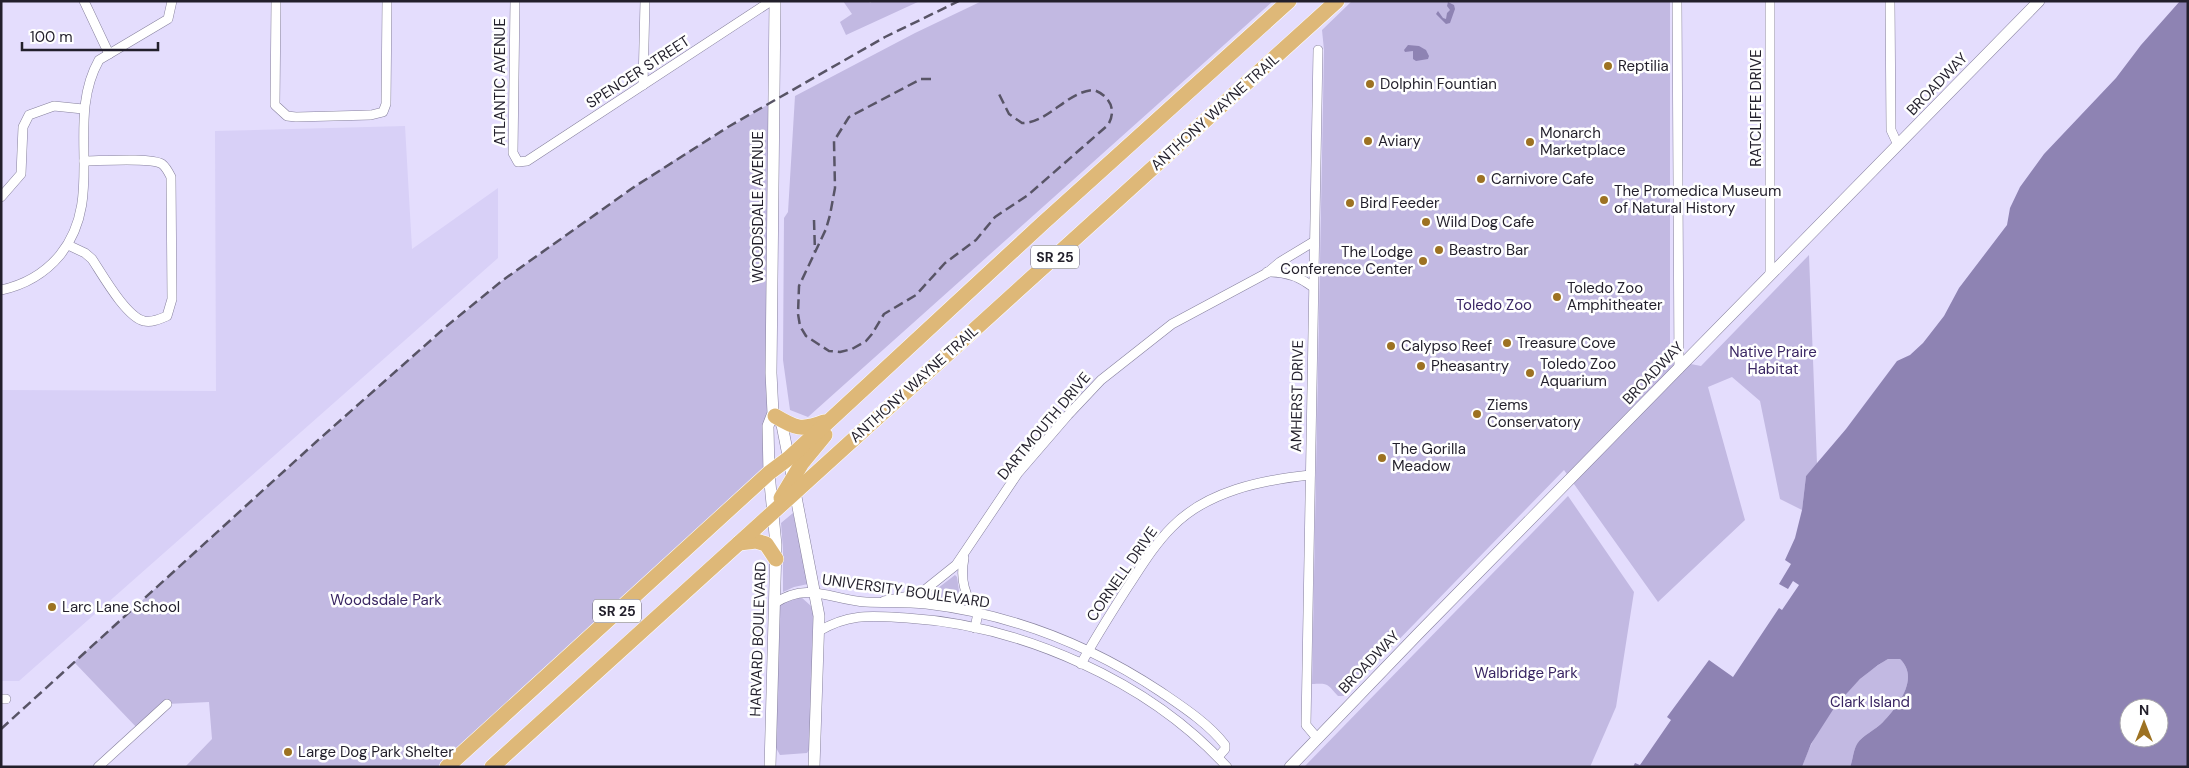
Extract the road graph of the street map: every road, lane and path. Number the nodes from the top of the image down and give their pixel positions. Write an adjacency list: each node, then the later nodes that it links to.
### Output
1 (84, 1): 16 (street)
2 (172, 1): 16 (street)
3 (276, 1): 4 (street)
4 (387, 1)
5 (515, 1): 21 (street, ATLANTIC AVENUE)
6 (645, 1): 17 (street)
7 (771, 1): 17 (street, SPENCER STREET)
8 (775, 1): 31 (street, WOODSDALE AVENUE)
9 (1288, 1): 29 (highway, ANTHONY WAYNE TRAIL / SR 25)
10 (1337, 1): 36 (highway, ANTHONY WAYNE TRAIL / SR 25)
11 (1677, 1): 30 (street)
12 (1770, 1): 26 (street, RATCLIFFE DRIVE)
13 (1890, 1): 19 (street)
14 (2039, 1): 19 (street, BROADWAY)
15 (1318, 50): 23 (street, AMHERST DRIVE)
16 (110, 54): 18 (street)
17 (643, 85): 21 (street, SPENCER STREET)
18 (83, 109): 20 (street); 22 (street)
19 (1898, 145): 26 (street, BROADWAY)
20 (84, 161): 24 (street); 24 (street)
21 (518, 162)
22 (1, 197)
23 (1314, 242): 25 (street, DARTMOUTH DRIVE); 27 (street, AMHERST DRIVE)
24 (68, 245): 28 (street)
25 (1267, 272): 27 (street); 39 (street, DARTMOUTH DRIVE)
26 (1770, 274): 30 (street, BROADWAY)
27 (1313, 287): 35 (street, AMHERST DRIVE)
28 (1, 290)
29 (893, 362): 32 (highway, ANTHONY WAYNE TRAIL / SR 25); 36 (highway)
30 (1678, 369): 51 (street, BROADWAY)
31 (774, 414): 32 (highway); 33 (street, WOODSDALE AVENUE); 34 (street, WOODSDALE AVENUE)
32 (830, 420): 33 (highway, ANTHONY WAYNE TRAIL / SR 25)
33 (789, 458): 34 (highway, ANTHONY WAYNE TRAIL / SR 25); 36 (street, WOODSDALE AVENUE)
34 (769, 473): 37 (street, WOODSDALE AVENUE); 54 (highway, ANTHONY WAYNE TRAIL / SR 25)
35 (1310, 475): 48 (street, CORNELL DRIVE); 51 (street, AMHERST DRIVE)
36 (794, 485): 37 (highway, ANTHONY WAYNE TRAIL / SR 25); 41 (street)
37 (772, 512): 38 (highway, ANTHONY WAYNE TRAIL / SR 25); 40 (street, HARVARD BOULEVARD)
38 (739, 543): 40 (highway); 55 (highway, ANTHONY WAYNE TRAIL / SR 25)
39 (964, 555): 42 (street, DARTMOUTH DRIVE); 44 (street)
40 (776, 559): 43 (street, HARVARD BOULEVARD)
41 (815, 592): 42 (street, UNIVERSITY BOULEVARD); 43 (street, UNIVERSITY BOULEVARD); 47 (street)
42 (881, 602): 44 (street, UNIVERSITY BOULEVARD); 45 (street)
43 (775, 603): 56 (street, HARVARD BOULEVARD)
44 (978, 613): 46 (street); 48 (street, UNIVERSITY BOULEVARD)
45 (876, 616): 46 (street, UNIVERSITY BOULEVARD); 47 (street, UNIVERSITY BOULEVARD)
46 (975, 628): 49 (street, UNIVERSITY BOULEVARD)
47 (819, 631): 57 (street)
48 (1089, 650): 49 (street, CORNELL DRIVE); 52 (street, UNIVERSITY BOULEVARD)
49 (1081, 664): 52 (street, UNIVERSITY BOULEVARD)
50 (167, 704): 53 (street)
51 (1317, 738): 59 (street, BROADWAY)
52 (1218, 757): 58 (street, UNIVERSITY BOULEVARD)
53 (98, 767)
54 (447, 767)
55 (492, 767)
56 (770, 767)
57 (814, 767)
58 (1226, 767)
59 (1290, 767)

